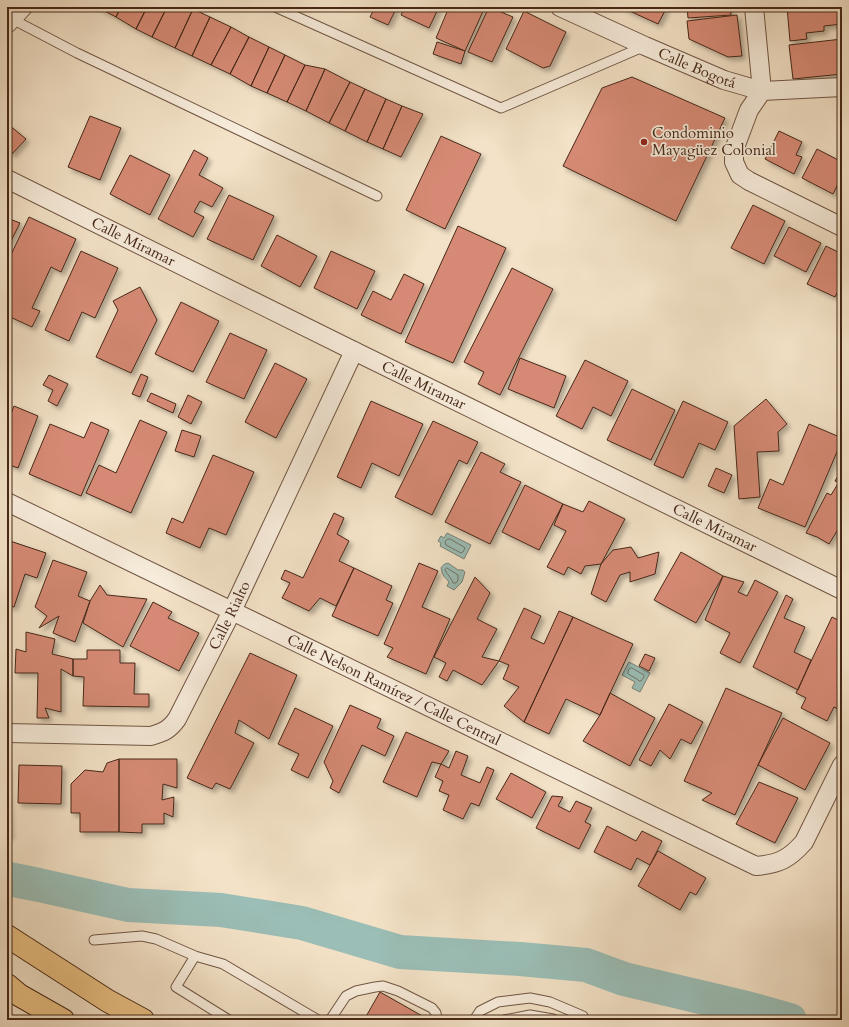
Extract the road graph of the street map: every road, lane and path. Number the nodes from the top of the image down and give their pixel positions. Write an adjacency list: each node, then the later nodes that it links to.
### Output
1 (275, 7): 5 (lane)
2 (560, 7): 5 (street, Calle Bogotá)
3 (754, 7): 7 (street)
4 (14, 17): 9 (lane)
5 (645, 46): 7 (street, Calle Bogotá)
6 (842, 87): 7 (street, Calle Bogotá)
7 (762, 91): 10 (street)
8 (7, 179): 11 (street, Calle Miramar)
9 (378, 196)
10 (842, 227)
11 (354, 351): 13 (street, Calle Miramar); 14 (street, Calle Rialto)
12 (7, 502): 14 (street, Calle Nelson Ramírez / Calle Central)
13 (842, 590)
14 (232, 611): 15 (street, Calle Rialto); 16 (street, Calle Nelson Ramírez / Calle Central)
15 (7, 734)
16 (842, 764)
17 (7, 936): 23 (highway)
18 (94, 940): 19 (lane)
19 (195, 956): 24 (lane); 25 (lane)
20 (13, 990): 21 (highway); 22 (highway)
21 (43, 1020)
22 (63, 1020)
23 (142, 1020)
24 (229, 1020)
25 (318, 1020)
26 (330, 1020): 27 (lane)
27 (437, 1020)
28 (474, 1020): 31 (lane)
29 (504, 1020): 30 (lane)
30 (555, 1020)
31 (580, 1020)

